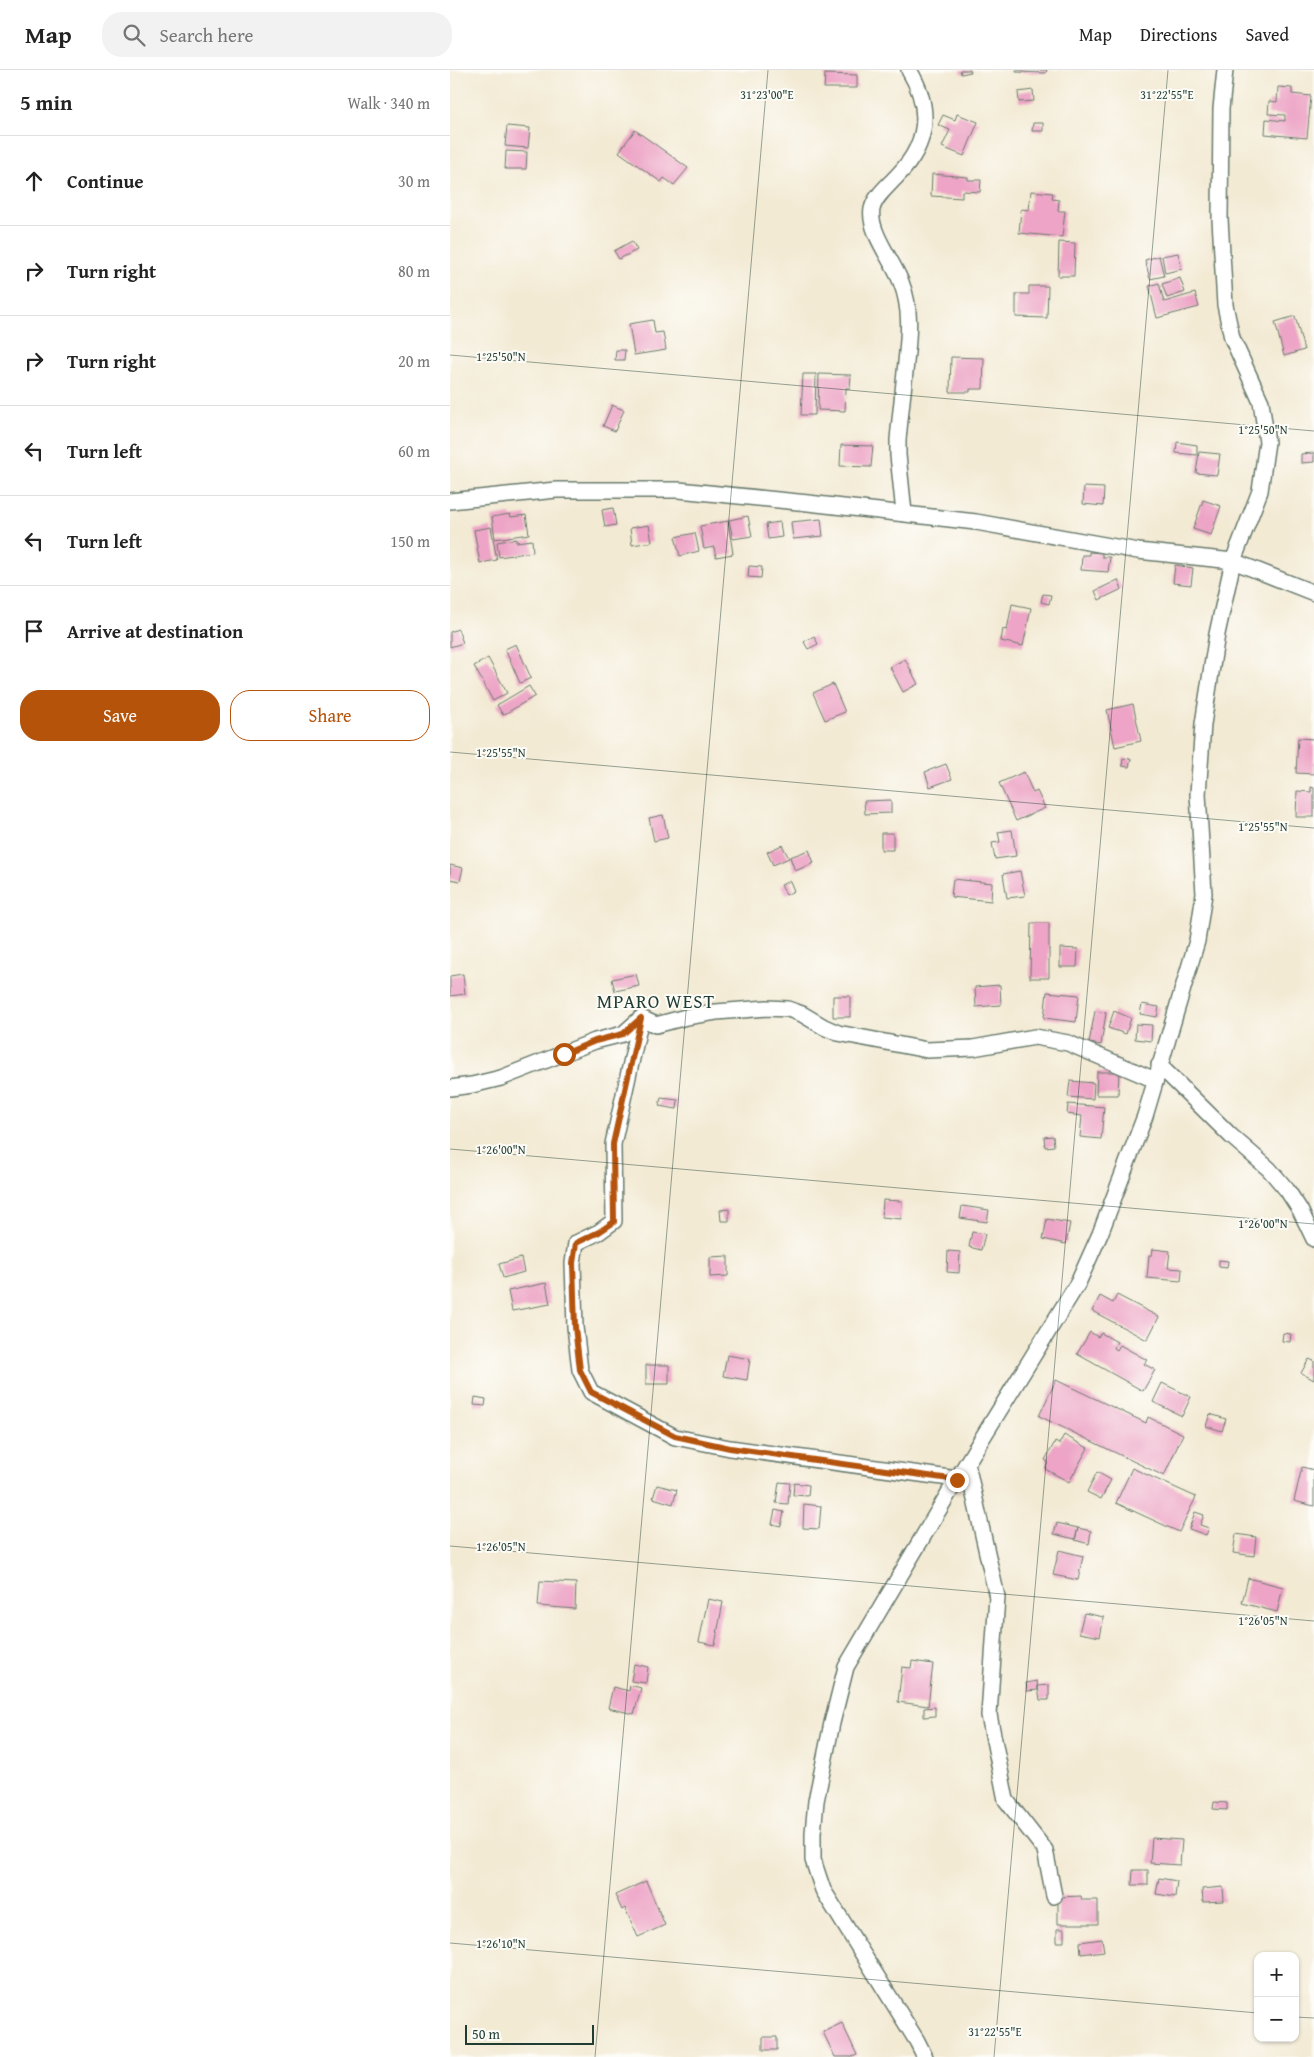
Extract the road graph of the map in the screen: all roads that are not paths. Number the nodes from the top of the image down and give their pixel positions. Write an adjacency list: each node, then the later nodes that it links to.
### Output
1 (908, 70): 4 (street)
2 (1225, 70): 5 (street)
3 (450, 501): 4 (street)
4 (904, 513): 5 (street)
5 (1233, 562): 6 (street); 8 (street)
6 (1314, 593)
7 (641, 1018): 8 (street); 9 (street); 12 (street)
8 (1157, 1072): 10 (street); 11 (street)
9 (450, 1088)
10 (1314, 1239)
11 (967, 1464): 12 (street); 13 (street)
12 (957, 1480): 14 (street)
13 (1054, 1896)
14 (917, 2041): 15 (street); 16 (street)
15 (919, 2057)
16 (925, 2057)

